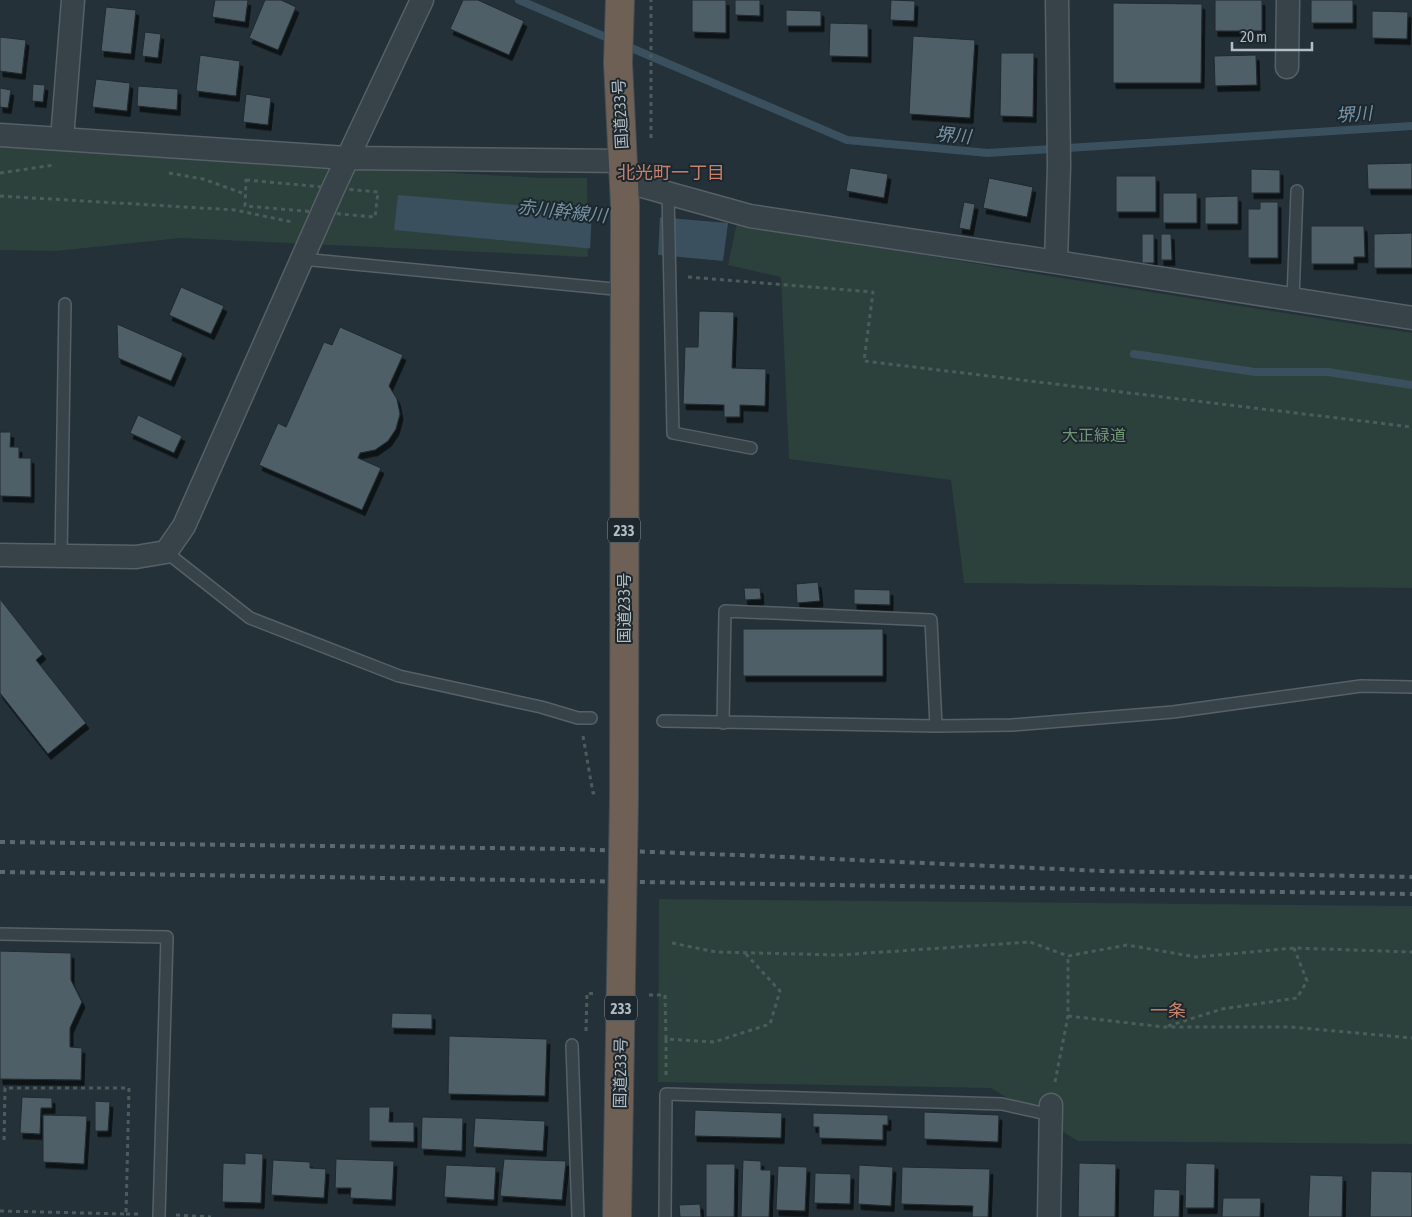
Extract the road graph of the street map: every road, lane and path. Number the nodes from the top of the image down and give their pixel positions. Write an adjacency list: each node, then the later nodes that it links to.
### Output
1 (73, 0): 10 (street)
2 (421, 0): 11 (street)
3 (651, 0): 8 (path)
4 (1057, 0): 22 (street)
5 (1288, 0): 7 (street)
6 (620, 9): 15 (highway, 国道233号 / 233)
7 (1287, 67)
8 (651, 77)
9 (0, 134): 10 (street)
10 (62, 139): 11 (street)
11 (347, 158): 15 (street); 20 (street)
12 (57, 165): 14 (path)
13 (165, 172): 17 (path)
14 (0, 173)
15 (624, 183): 19 (street); 24 (highway, 国道233号 / 233)
16 (1297, 191): 25 (lane)
17 (245, 194)
18 (0, 196): 20 (path)
19 (668, 201): 22 (street); 23 (lane)
20 (317, 227): 21 (street)
21 (302, 260): 24 (lane); 30 (street)
22 (1056, 262): 25 (street)
23 (670, 271): 28 (path); 29 (lane)
24 (624, 290): 60 (highway, 国道233号 / 233, bridge)
25 (1293, 299): 27 (street)
26 (65, 304): 32 (lane)
27 (1412, 318)
28 (1412, 427)
29 (751, 448)
30 (166, 552): 32 (street); 34 (lane)
31 (0, 555): 32 (street)
32 (61, 557)
33 (1412, 687): 37 (lane)
34 (591, 718)
35 (663, 721): 36 (lane)
36 (723, 723): 37 (lane); 37 (lane)
37 (936, 726)
38 (582, 734): 39 (path)
39 (593, 792)
40 (0, 934): 58 (lane)
41 (672, 943): 44 (path)
42 (1294, 948): 43 (path); 45 (path); 49 (path)
43 (1412, 952)
44 (744, 953): 45 (path); 52 (path)
45 (1068, 956): 48 (path)
46 (587, 993): 50 (path)
47 (649, 995): 52 (path)
48 (1068, 1016): 49 (path); 55 (path)
49 (1164, 1027): 51 (path)
50 (586, 1037)
51 (1412, 1038)
52 (666, 1040): 54 (path)
53 (572, 1045): 59 (lane)
54 (666, 1094): 55 (lane); 61 (lane)
55 (1051, 1110): 62 (street)
56 (4, 1142): 57 (path)
57 (0, 1211)
58 (159, 1217)
59 (578, 1217)
60 (617, 1217)
61 (665, 1217)
62 (1049, 1217)

